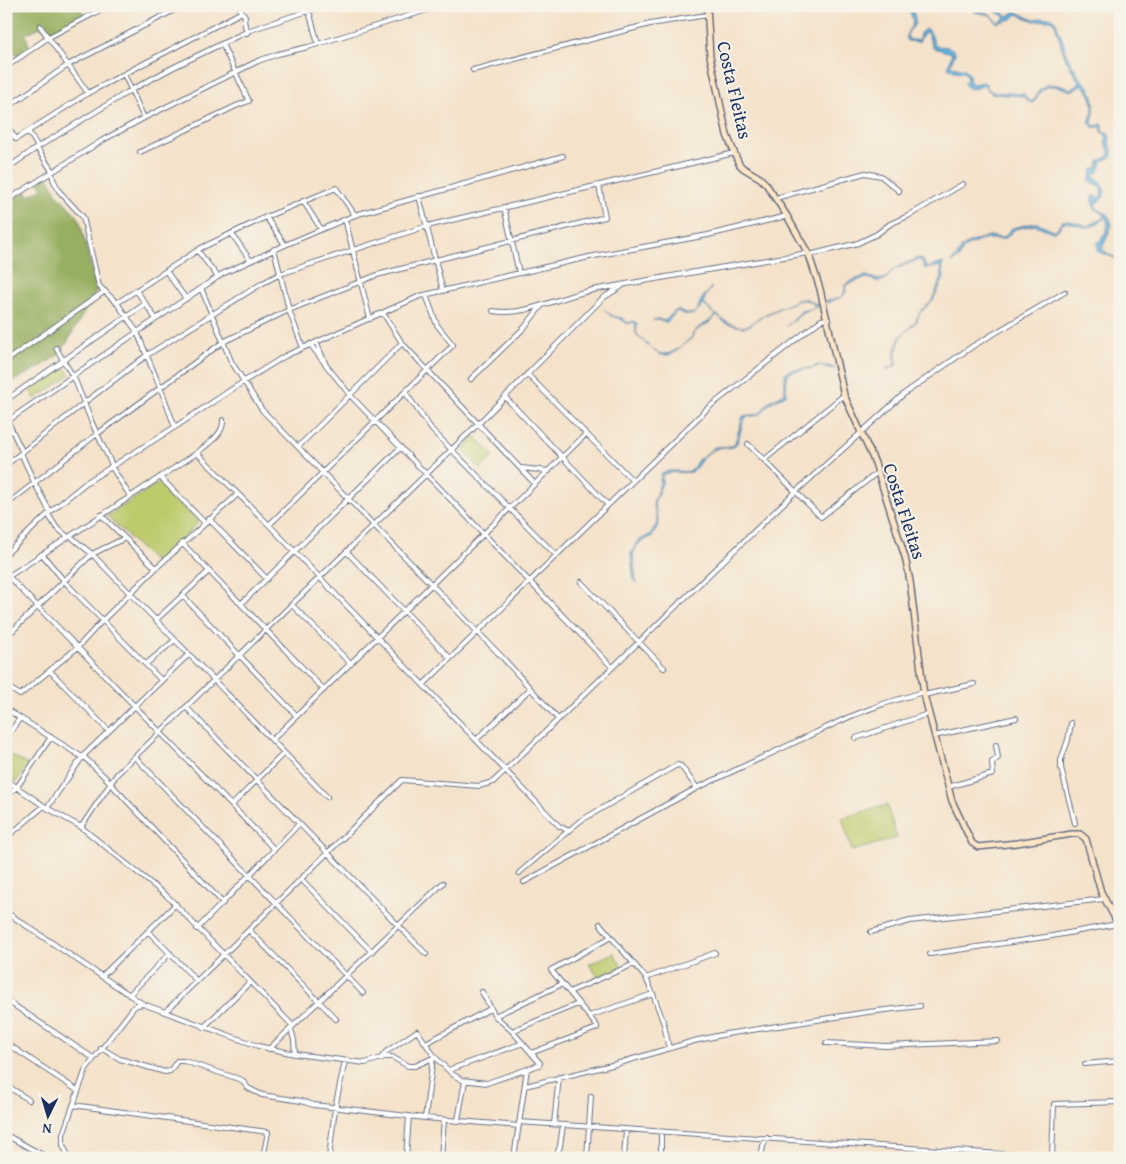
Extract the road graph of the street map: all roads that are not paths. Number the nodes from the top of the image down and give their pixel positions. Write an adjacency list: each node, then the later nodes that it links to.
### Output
1 (108, 6): 13 (street)
2 (182, 6): 16 (street)
3 (238, 6): 8 (street)
4 (323, 6): 9 (street)
5 (331, 6): 9 (street)
6 (440, 6): 15 (street)
7 (707, 6): 10 (main road, Costa Fleitas)
8 (242, 12): 12 (street); 20 (street)
9 (309, 12): 12 (street); 15 (street)
10 (707, 15): 18 (street); 29 (main road, Costa Fleitas)
11 (40, 26): 13 (street)
12 (248, 32): 14 (street)
13 (48, 37): 16 (street); 17 (street)
14 (222, 44): 19 (street); 21 (street)
15 (318, 44): 19 (street)
16 (68, 65): 22 (street); 23 (street)
17 (6, 67)
18 (473, 70)
19 (236, 72): 24 (street); 28 (street)
20 (124, 74): 21 (street); 22 (street)
21 (131, 90): 24 (street); 27 (street)
22 (88, 93): 26 (street)
23 (6, 108)
24 (144, 118): 32 (street)
25 (6, 125): 26 (street)
26 (28, 131): 27 (street)
27 (38, 147): 31 (street); 32 (street)
28 (140, 152)
29 (734, 153): 34 (street); 37 (main road, Costa Fleitas)
30 (563, 156): 36 (street)
31 (6, 169)
32 (52, 171): 38 (street); 64 (street)
33 (963, 184): 53 (street)
34 (599, 186): 40 (street); 48 (street)
35 (899, 191): 37 (street)
36 (418, 196): 41 (street); 45 (street)
37 (776, 198): 42 (main road, Costa Fleitas)
38 (6, 202)
39 (303, 202): 41 (street); 43 (street); 46 (street)
40 (504, 207): 45 (street); 48 (street)
41 (355, 215): 44 (street)
42 (787, 216): 53 (main road, Costa Fleitas); 57 (street)
43 (266, 217): 47 (street); 49 (street)
44 (345, 218): 46 (street); 51 (street)
45 (427, 226): 51 (street); 55 (street)
46 (321, 229): 49 (street)
47 (232, 234): 52 (street); 54 (street)
48 (512, 241): 55 (street); 57 (street)
49 (284, 244): 50 (street)
50 (274, 250): 54 (street); 58 (street)
51 (354, 250): 58 (street); 60 (street)
52 (198, 251): 56 (street); 59 (street)
53 (808, 254): 61 (street); 77 (main road, Costa Fleitas)
54 (250, 260): 59 (street)
55 (435, 261): 60 (street); 65 (street)
56 (166, 271): 63 (street); 68 (street)
57 (519, 273): 65 (street)
58 (280, 274): 72 (street); 75 (street)
59 (218, 277): 62 (street)
60 (361, 282): 72 (street); 79 (street)
61 (622, 286): 71 (street); 92 (street)
62 (201, 288): 68 (street); 75 (street)
63 (136, 290): 69 (street); 70 (street)
64 (104, 291): 69 (street); 88 (street)
65 (443, 291): 67 (street)
66 (1065, 292): 110 (street)
67 (426, 295): 74 (street); 91 (street)
68 (186, 299): 78 (street)
69 (117, 303): 76 (street)
70 (145, 304): 76 (street); 78 (street)
71 (543, 304): 73 (street); 94 (street)
72 (289, 310): 81 (street); 86 (street)
73 (492, 311)
74 (383, 313): 79 (street); 83 (street)
75 (213, 316): 81 (street); 87 (street)
76 (127, 317): 80 (street); 89 (street)
77 (828, 318): 99 (main road, Costa Fleitas); 127 (street)
78 (156, 319): 80 (street)
79 (370, 319): 82 (street)
80 (137, 332): 87 (street); 93 (street)
81 (223, 342): 95 (street); 96 (street)
82 (316, 342): 84 (street); 90 (street)
83 (402, 343): 91 (street); 98 (street)
84 (310, 344): 86 (street); 90 (street)
85 (56, 348): 89 (street)
86 (303, 348): 95 (street)
87 (147, 355): 96 (street); 102 (street)
88 (6, 361)
89 (64, 361): 93 (street); 101 (street)
90 (326, 365): 98 (street)
91 (428, 370): 97 (street); 106 (street)
92 (527, 374): 100 (street); 109 (street)
93 (72, 376): 102 (street); 104 (street)
94 (471, 379)
95 (243, 382): 107 (street); 112 (street)
96 (160, 387): 107 (street); 108 (street)
97 (405, 392): 105 (street); 114 (street)
98 (350, 395): 105 (street); 112 (street)
99 (844, 395): 110 (main road, Costa Fleitas); 118 (street)
100 (505, 397): 106 (street); 117 (street)
101 (6, 400)
102 (84, 402): 108 (street); 115 (street)
103 (223, 420): 116 (street)
104 (7, 421): 115 (street)
105 (376, 421): 113 (street); 124 (street)
106 (478, 424): 114 (street); 121 (street)
107 (175, 427): 120 (street)
108 (97, 434): 120 (street); 128 (street)
109 (586, 434): 117 (street); 127 (street)
110 (861, 434): 123 (main road, Costa Fleitas); 130 (street)
111 (748, 444): 118 (street)
112 (298, 447): 124 (street)
113 (401, 447): 125 (street); 133 (street)
114 (452, 449): 125 (street); 136 (street)
115 (21, 452): 119 (street); 128 (street)
116 (197, 453): 126 (street); 131 (street)
117 (562, 457): 122 (street); 135 (street)
118 (764, 460): 130 (street)
119 (6, 465)
120 (112, 466): 132 (street); 137 (street)
121 (520, 468): 122 (street); 129 (street)
122 (549, 471): 129 (street)
123 (878, 472): 130 (street); 192 (main road, Costa Fleitas)
124 (323, 473): 133 (street); 141 (street)
125 (426, 474): 142 (street); 143 (street)
126 (160, 477): 132 (street); 140 (street)
127 (633, 480): 135 (street)
128 (34, 482): 134 (street); 137 (street)
129 (535, 484): 136 (street)
130 (796, 492): 175 (street)
131 (238, 494): 139 (street); 141 (street)
132 (130, 496): 138 (street)
133 (348, 499): 142 (street); 147 (street)
134 (6, 505)
135 (608, 505): 152 (street)
136 (510, 509): 143 (street); 152 (street)
137 (49, 513): 144 (street); 149 (street)
138 (101, 515): 144 (street); 145 (street)
139 (209, 519): 140 (street); 156 (street)
140 (205, 522): 146 (street)
141 (269, 525): 147 (street)
142 (374, 525): 148 (street); 161 (street)
143 (484, 534): 159 (street); 161 (street)
144 (69, 536): 150 (street); 151 (street)
145 (125, 538): 151 (street); 153 (street)
146 (182, 543): 153 (street); 154 (street)
147 (294, 552): 156 (street); 157 (street)
148 (347, 552): 157 (street); 167 (street)
149 (6, 554)
150 (42, 554): 155 (street); 158 (street)
151 (92, 554): 158 (street); 162 (street)
152 (556, 555): 159 (street)
153 (156, 568): 162 (street)
154 (208, 570): 163 (street); 164 (street)
155 (7, 576): 166 (street)
156 (267, 578): 164 (street)
157 (320, 578): 165 (street); 173 (street)
158 (65, 582): 166 (street); 168 (street)
159 (529, 582): 171 (street); 182 (street)
160 (581, 582): 175 (street)
161 (432, 585): 167 (street); 171 (street)
162 (130, 594): 168 (street); 169 (street)
163 (182, 595): 169 (street); 178 (street)
164 (241, 604): 170 (street)
165 (292, 605): 170 (street); 181 (street)
166 (38, 607): 172 (street); 176 (street)
167 (405, 611): 173 (street); 179 (street)
168 (102, 620): 176 (street); 180 (street)
169 (156, 620): 174 (street)
170 (266, 630): 178 (street); 191 (street)
171 (477, 632): 179 (street); 190 (street)
172 (6, 637)
173 (378, 638): 181 (street); 188 (street)
174 (175, 640): 177 (street); 180 (street)
175 (639, 641): 182 (street); 183 (street)
176 (78, 647): 184 (street); 193 (street)
177 (188, 654): 185 (street); 186 (street)
178 (240, 655): 186 (street); 197 (street)
179 (450, 658): 188 (street)
180 (146, 664): 185 (street)
181 (351, 664): 191 (street)
182 (612, 667): 200 (street)
183 (664, 668)
184 (50, 671): 189 (street); 202 (street)
185 (161, 680): 193 (street)
186 (213, 681): 194 (street); 208 (street)
187 (974, 684): 192 (street)
188 (423, 685): 209 (street)
189 (6, 686)
190 (530, 689): 200 (street); 209 (street)
191 (324, 690): 197 (street)
192 (924, 693): 196 (main road, Costa Fleitas); 220 (street)
193 (135, 705): 202 (street); 203 (street)
194 (186, 707): 203 (street); 216 (street)
195 (6, 709): 198 (street)
196 (928, 714): 204 (main road, Costa Fleitas); 207 (street)
197 (298, 716): 208 (street)
198 (20, 718): 205 (street); 206 (street)
199 (1016, 718): 204 (street)
200 (558, 719): 214 (street)
201 (1071, 723): 228 (street)
202 (108, 730): 212 (street)
203 (160, 732): 213 (street); 223 (street)
204 (934, 736): 219 (main road, Costa Fleitas)
205 (51, 737): 212 (street); 218 (street)
206 (6, 738)
207 (856, 738)
208 (272, 740): 211 (street)
209 (476, 740): 214 (street)
210 (996, 745): 219 (street)
211 (284, 753): 216 (street); 222 (street)
212 (82, 756): 217 (street); 224 (street)
213 (135, 757): 217 (street); 233 (street)
214 (505, 770): 227 (street); 231 (street)
215 (6, 780): 218 (street)
216 (256, 780): 223 (street); 225 (street)
217 (110, 783): 226 (street); 238 (street)
218 (17, 787): 221 (street); 224 (street)
219 (948, 787): 228 (main road, Costa Fleitas)
220 (697, 788): 227 (street); 235 (street)
221 (6, 796)
222 (328, 797)
223 (232, 805): 230 (street)
224 (46, 807): 226 (street); 229 (street)
225 (299, 824): 230 (street); 231 (street)
226 (81, 826): 240 (street)
227 (567, 830): 232 (street)
228 (1077, 834): 237 (main road)
229 (6, 838)
230 (274, 849): 233 (street)
231 (327, 853): 234 (street); 243 (street)
232 (519, 873)
233 (249, 875): 238 (street); 239 (street)
234 (301, 879): 239 (street); 250 (street)
235 (524, 882)
236 (443, 883): 243 (street)
237 (1104, 899): 244 (main road); 248 (street)
238 (222, 903): 245 (street)
239 (276, 903): 246 (street); 258 (street)
240 (176, 904): 245 (street); 247 (street)
241 (6, 912): 257 (street)
242 (600, 924): 249 (street)
243 (398, 926): 250 (street); 253 (street)
244 (1119, 926): 254 (street)
245 (197, 929): 255 (street)
246 (249, 930): 255 (street); 269 (street)
247 (148, 931): 252 (street); 257 (street)
248 (871, 932)
249 (611, 937): 256 (street); 262 (street)
250 (372, 952): 258 (street)
251 (715, 953): 259 (street)
252 (170, 954): 260 (street); 267 (street)
253 (426, 954)
254 (930, 954)
255 (223, 955): 260 (street); 261 (street)
256 (634, 964): 259 (street); 264 (street)
257 (102, 976): 267 (street)
258 (346, 976): 265 (street); 269 (street)
259 (646, 978): 266 (street)
260 (197, 980): 274 (street)
261 (250, 982): 278 (street); 279 (street)
262 (562, 984): 264 (street); 275 (street)
263 (482, 992): 273 (street)
264 (569, 992): 271 (street)
265 (363, 993)
266 (653, 994): 276 (street); 288 (street)
267 (129, 995): 270 (street)
268 (6, 1000): 291 (street)
269 (319, 1002): 277 (street); 279 (street)
270 (143, 1004): 274 (street); 286 (street)
271 (578, 1004): 276 (street); 280 (street)
272 (920, 1006): 288 (street)
273 (490, 1009): 275 (street); 283 (street)
274 (165, 1012): 278 (street)
275 (495, 1016): 280 (street)
276 (589, 1016): 289 (street)
277 (336, 1020)
278 (204, 1027): 287 (street)
279 (292, 1028): 287 (street); 290 (street)
280 (512, 1031): 284 (street)
281 (998, 1041): 285 (street)
282 (6, 1043): 303 (street)
283 (426, 1043): 292 (street); 293 (street)
284 (522, 1043): 289 (street); 298 (street)
285 (826, 1043)
286 (101, 1048): 291 (street); 308 (street)
287 (269, 1049): 290 (street)
288 (669, 1049): 299 (street)
289 (532, 1052): 297 (street)
290 (295, 1054): 294 (street)
291 (93, 1058): 303 (street)
292 (380, 1058): 293 (street); 294 (street)
293 (434, 1058): 298 (street); 310 (street)
294 (345, 1061): 308 (street)
295 (1120, 1061): 296 (street)
296 (1085, 1064)
297 (526, 1069): 300 (street); 302 (street)
298 (449, 1070): 300 (street)
299 (559, 1077): 302 (street); 314 (street)
300 (465, 1081): 312 (street)
301 (6, 1085): 305 (street)
302 (524, 1086): 313 (street)
303 (77, 1090): 307 (street)
304 (591, 1096): 316 (street)
305 (29, 1100)
306 (1120, 1102): 321 (street)
307 (73, 1105): 323 (street); 324 (street)
308 (335, 1108): 309 (street); 325 (street)
309 (409, 1116): 310 (street); 326 (street)
310 (425, 1118): 311 (street)
311 (444, 1120): 312 (street); 327 (street)
312 (458, 1120): 313 (street)
313 (519, 1124): 314 (street); 328 (street)
314 (554, 1124): 315 (street)
315 (563, 1125): 316 (street); 329 (street)
316 (589, 1127): 317 (street); 330 (street)
317 (626, 1130): 318 (street); 331 (street)
318 (661, 1132): 320 (street); 332 (street)
319 (6, 1135): 322 (street)
320 (768, 1138): 321 (street); 333 (street)
321 (1052, 1157): 334 (street)
322 (48, 1158)
323 (69, 1158)
324 (263, 1158)
325 (329, 1158)
326 (406, 1158)
327 (441, 1158)
328 (514, 1158)
329 (556, 1158)
330 (587, 1158)
331 (624, 1158)
332 (661, 1158)
333 (760, 1158)
334 (1060, 1158)

